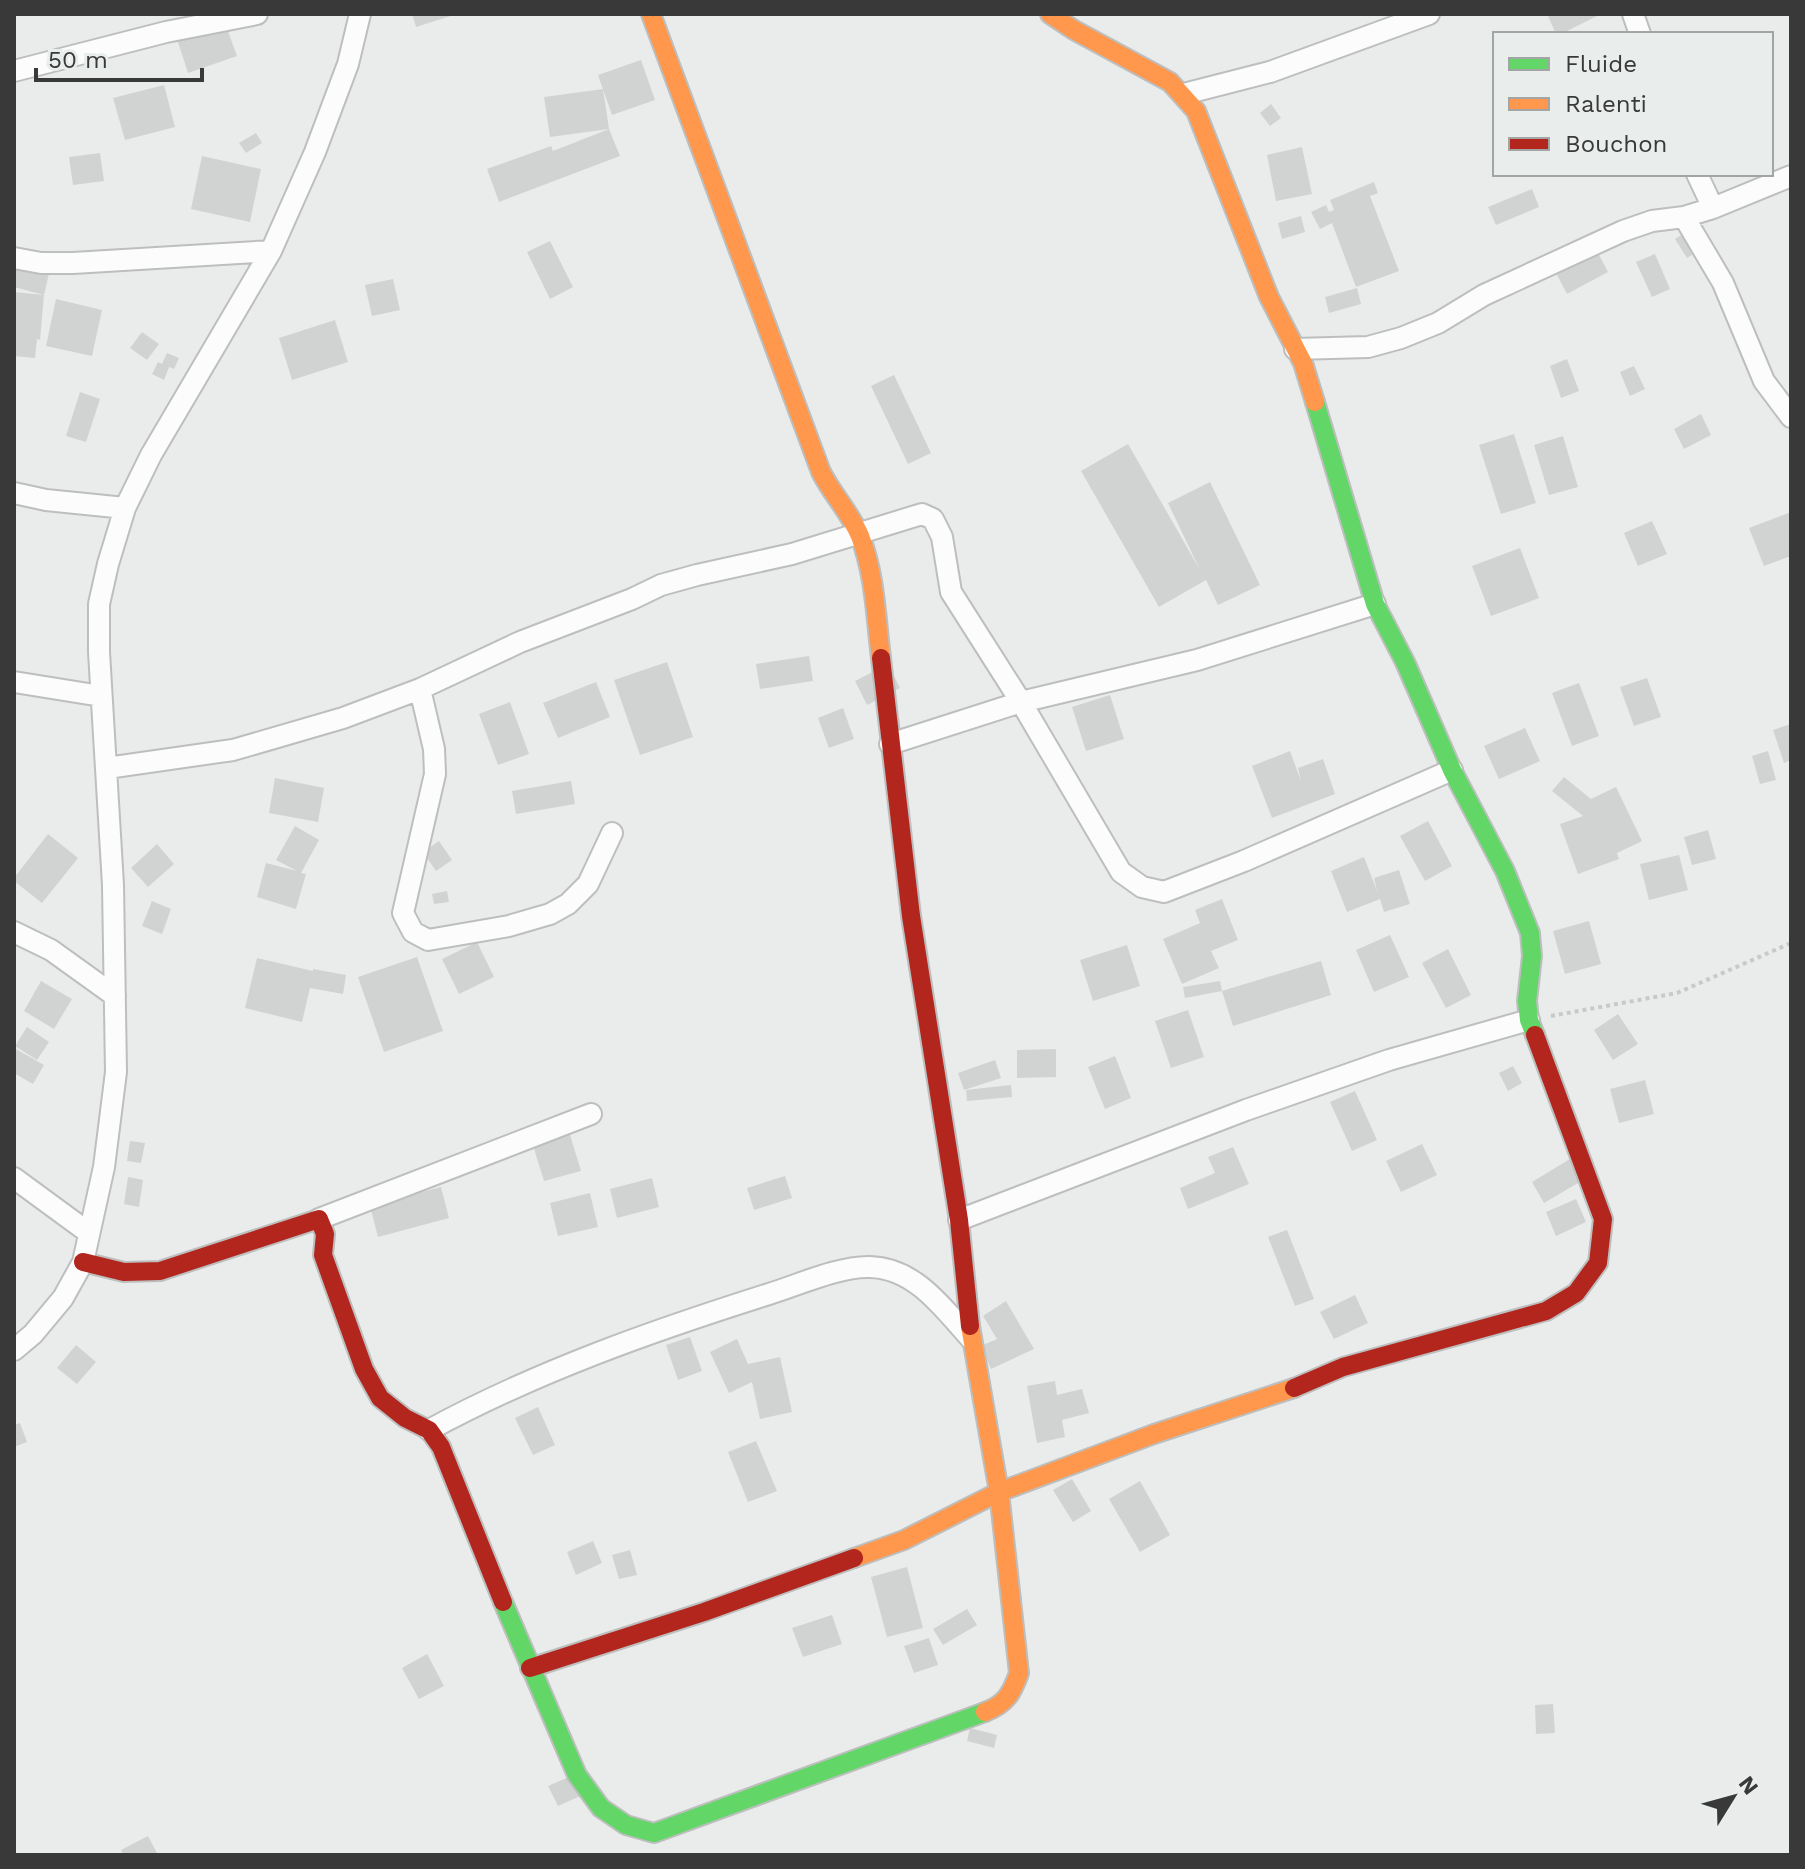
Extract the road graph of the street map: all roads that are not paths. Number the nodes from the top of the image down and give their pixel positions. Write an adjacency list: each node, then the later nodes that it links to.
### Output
1 (257, 14): 6 (street)
2 (360, 14): 12 (street)
3 (651, 14): 18 (street)
4 (1050, 14): 7 (street)
5 (1429, 14): 7 (street)
6 (14, 71)
7 (1184, 94): 14 (street)
8 (1698, 176): 10 (street)
9 (1791, 176): 10 (street)
10 (1713, 208): 11 (street)
11 (1684, 217): 14 (street); 15 (street)
12 (271, 251): 13 (street); 17 (street)
13 (14, 258)
14 (1295, 349): 19 (street)
15 (1791, 417)
16 (14, 493): 17 (street)
17 (125, 508): 22 (street)
18 (859, 533): 21 (street); 23 (street); 24 (street)
19 (1375, 604): 23 (street); 26 (street)
20 (14, 682): 22 (street)
21 (420, 689): 25 (street); 27 (street)
22 (101, 696): 25 (street)
23 (1021, 702): 24 (street); 26 (street)
24 (890, 744): 34 (street)
25 (107, 768): 29 (street)
26 (1452, 770): 30 (street)
27 (612, 833)
28 (14, 932): 29 (street)
29 (115, 996): 35 (street)
30 (1529, 1020): 34 (street); 40 (street)
31 (591, 1114): 33 (street)
32 (14, 1178): 35 (street)
33 (319, 1219): 36 (street); 39 (street)
34 (959, 1220): 37 (street)
35 (89, 1233): 36 (street)
36 (83, 1262): 38 (street)
37 (971, 1339): 39 (street); 40 (street)
38 (14, 1350)
39 (429, 1430): 41 (street)
40 (999, 1492): 41 (street); 41 (street)
41 (530, 1668)

